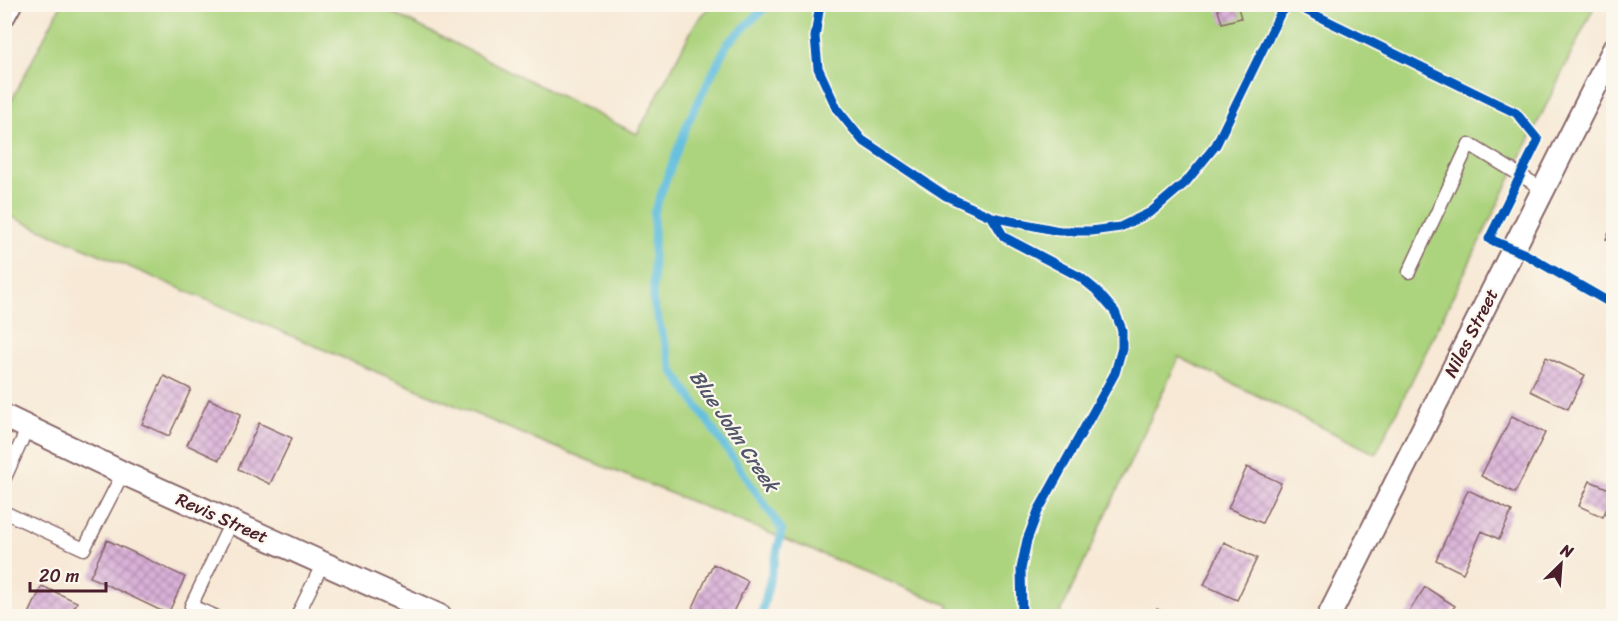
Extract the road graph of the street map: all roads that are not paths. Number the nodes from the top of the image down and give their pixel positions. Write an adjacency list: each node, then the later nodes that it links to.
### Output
1 (10, 4): 2 (street)
2 (4, 15)
3 (1614, 49): 4 (street, Niles Street)
4 (1543, 189): 5 (lane); 16 (street, Niles Street)
5 (1409, 272)
6 (4, 416): 7 (street, Revis Street)
7 (28, 427): 8 (street, Revis Street); 9 (lane)
8 (123, 473): 10 (lane); 11 (street, Revis Street)
9 (4, 480)
10 (4, 512)
11 (231, 522): 12 (street, Revis Street); 13 (lane)
12 (322, 563): 14 (lane); 15 (street, Revis Street)
13 (215, 616)
14 (297, 616)
15 (440, 616)
16 (1329, 616)

